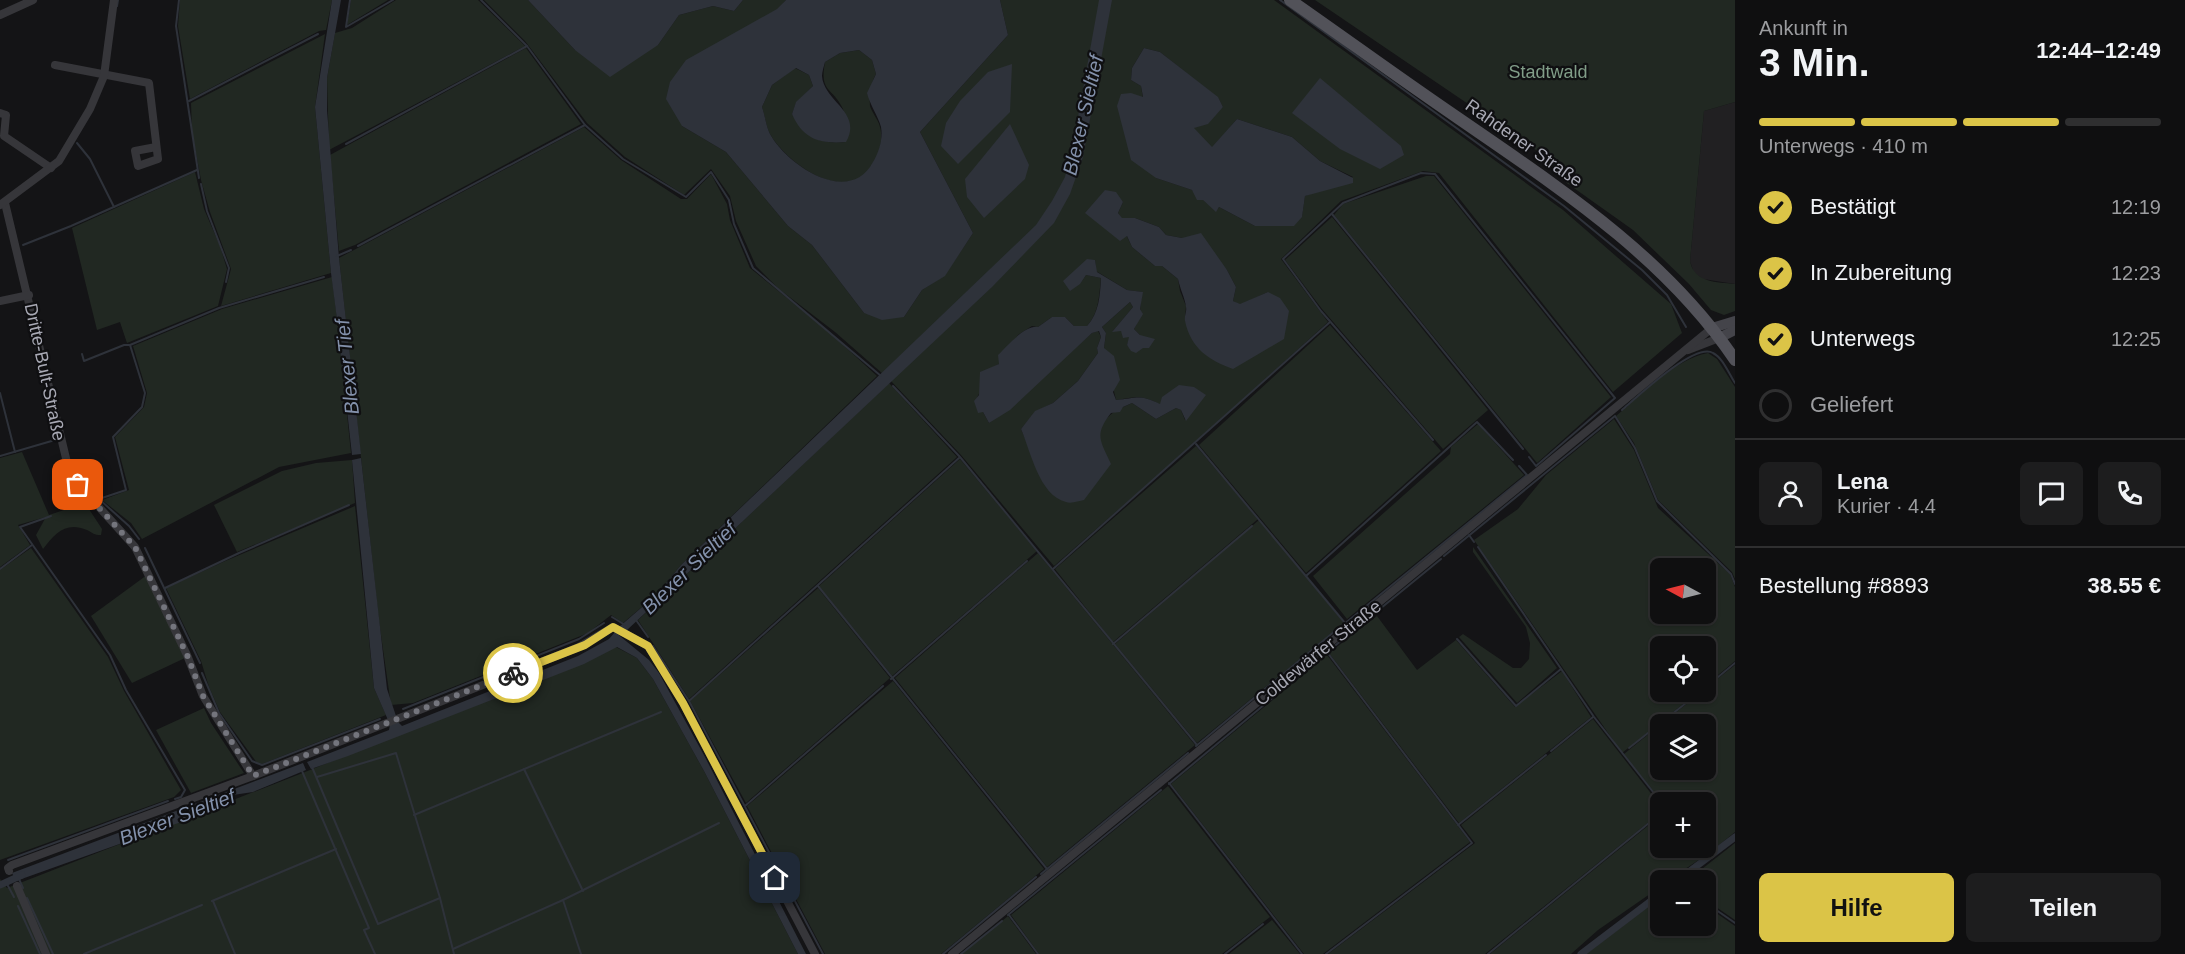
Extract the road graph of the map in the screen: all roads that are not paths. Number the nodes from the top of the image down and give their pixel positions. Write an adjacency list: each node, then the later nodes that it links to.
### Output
1 (33, 0): 4 (street)
2 (114, 0): 6 (street)
3 (1290, 0): 15 (main road, Rahdener Straße)
4 (0, 15)
5 (55, 65): 6 (street)
6 (104, 76): 8 (street); 9 (street)
7 (0, 113): 9 (street)
8 (156, 147): 8 (street)
9 (51, 168): 10 (street)
10 (3, 204): 11 (street, Dritte-Bult-Straße)
11 (29, 296): 12 (street); 17 (street, Dritte-Bult-Straße)
12 (0, 301)
13 (1735, 321): 15 (street)
14 (1735, 330): 15 (street)
15 (1715, 333): 16 (main road, Rahdener Straße); 22 (street, Coldewärfer Straße)
16 (1735, 357)
17 (253, 776): 18 (street); 21 (street)
18 (9, 871)
19 (17, 886): 20 (street)
20 (46, 954)
21 (815, 954)
22 (952, 954)

